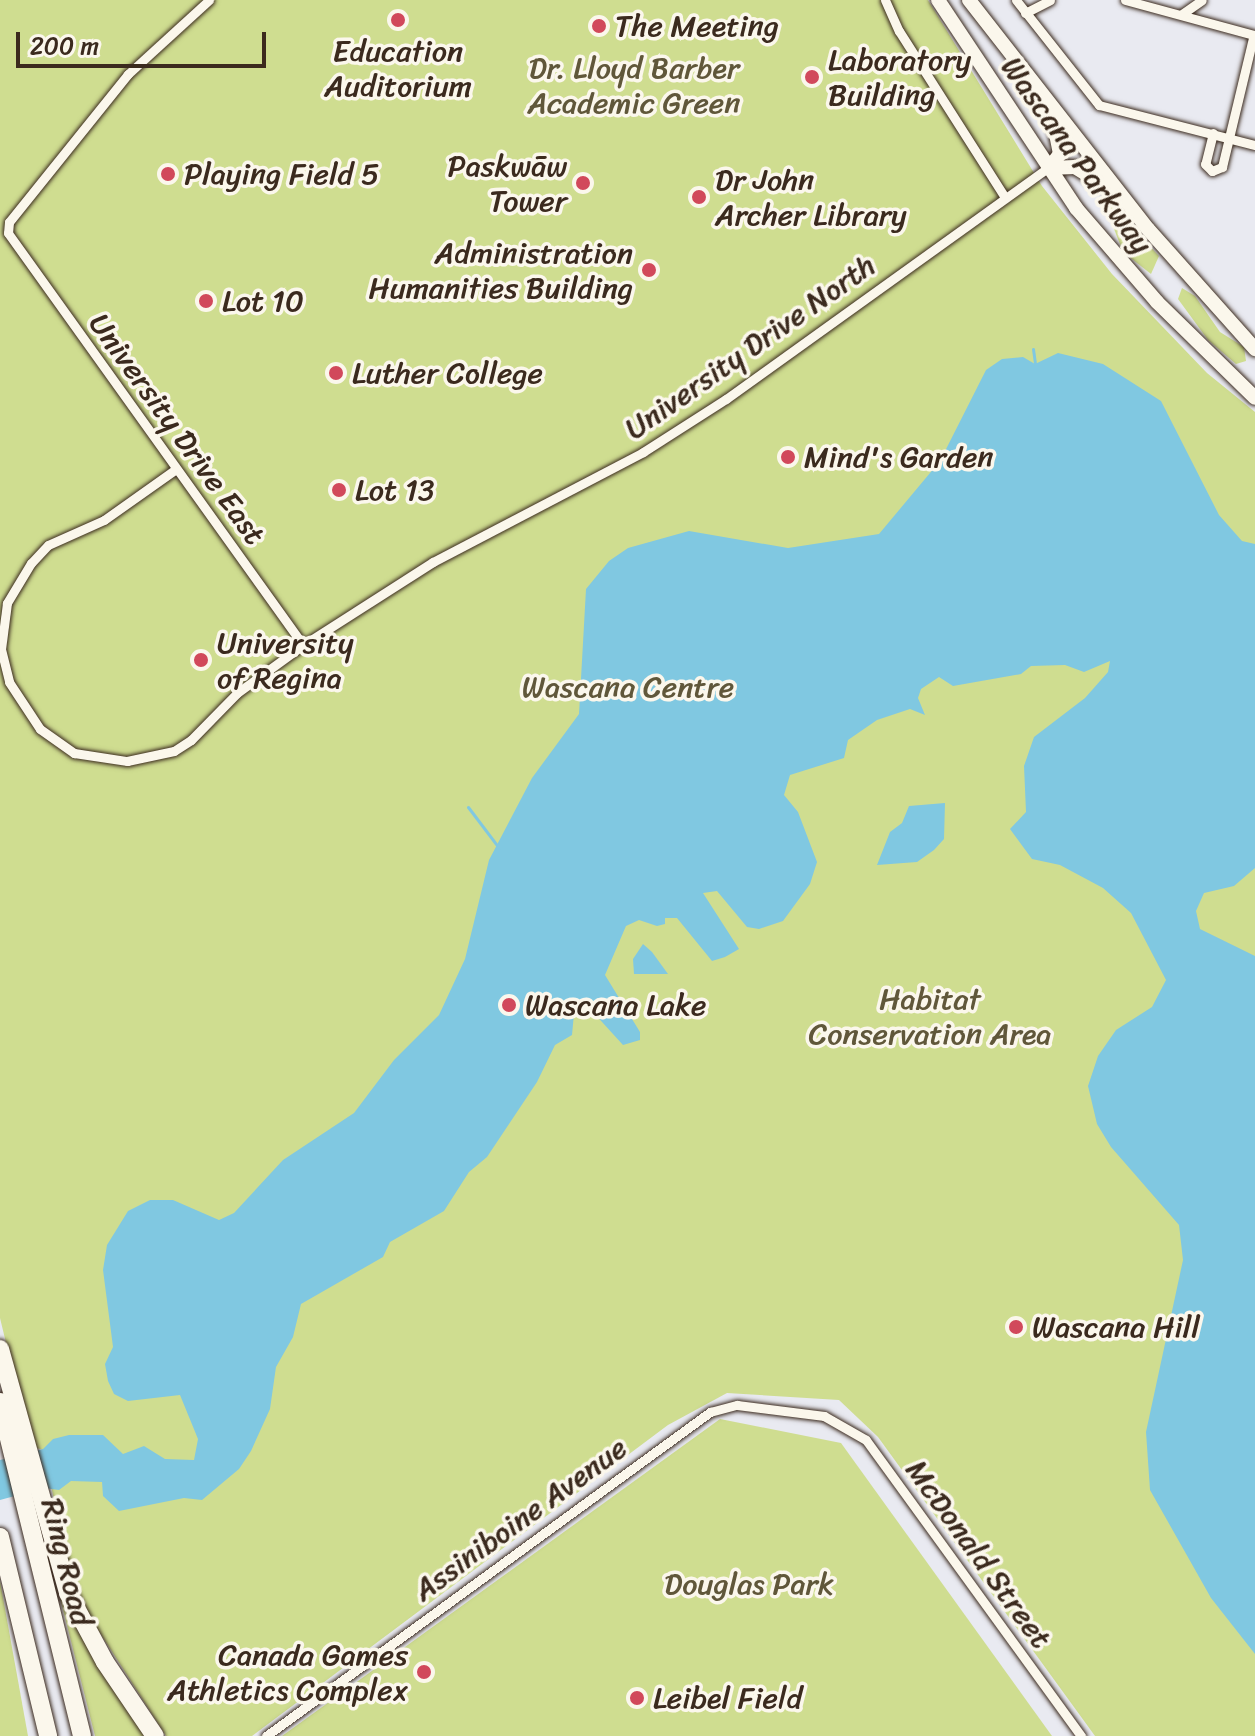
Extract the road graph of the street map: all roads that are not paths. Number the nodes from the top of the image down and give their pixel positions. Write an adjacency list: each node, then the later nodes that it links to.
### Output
1 (209, 0): 21 (street, University Drive East)
2 (885, 0): 17 (street)
3 (938, 0): 16 (main road, Wascana Parkway)
4 (969, 0): 12 (main road, Wascana Parkway)
5 (1016, 0): 9 (street)
6 (1050, 0): 9 (street)
7 (1125, 0): 10 (street)
8 (1202, 0): 10 (street)
9 (1025, 13): 13 (street)
10 (1182, 14): 11 (street)
11 (1254, 35): 14 (street)
12 (1049, 107): 16 (main road); 18 (main road, Wascana Parkway)
13 (1213, 133): 14 (street); 14 (street)
14 (1230, 137): 15 (street)
15 (1255, 145)
16 (1048, 168): 17 (street, University Drive North); 18 (main road); 20 (main road, Wascana Parkway)
17 (1004, 196): 22 (street, University Drive North)
18 (1148, 229): 19 (main road, Wascana Parkway)
19 (1255, 349)
20 (1255, 398)
21 (176, 469): 22 (street, University Drive East); 22 (street)
22 (303, 645)
23 (0, 1349): 26 (highway)
24 (0, 1402): 26 (highway)
25 (824, 1416): 34 (street, Assiniboine Avenue); 35 (street, McDonald Street)
26 (18, 1447): 27 (highway)
27 (32, 1504): 32 (highway, Ring Road); 33 (highway)
28 (0, 1537): 29 (highway, Ring Road)
29 (14, 1594): 30 (highway); 31 (highway, Ring Road)
30 (37, 1736)
31 (48, 1736)
32 (82, 1736)
33 (155, 1736)
34 (266, 1736)
35 (1081, 1736)

